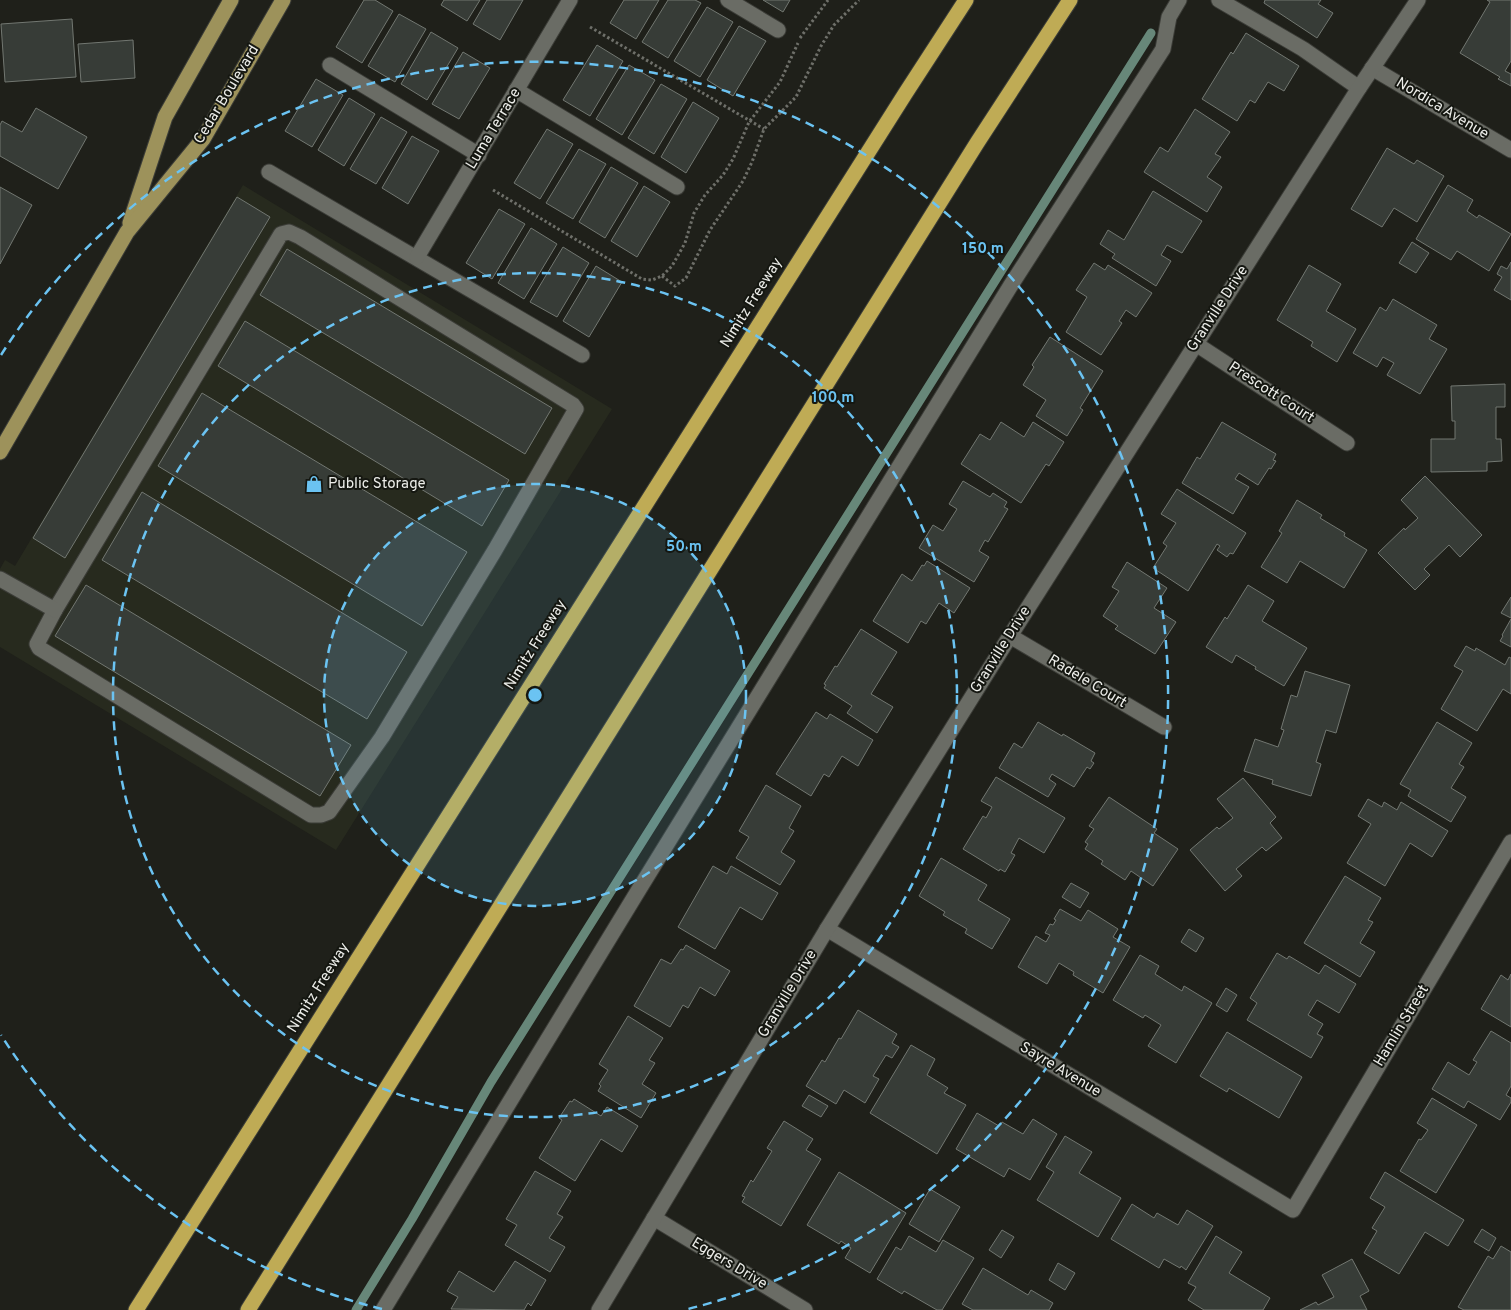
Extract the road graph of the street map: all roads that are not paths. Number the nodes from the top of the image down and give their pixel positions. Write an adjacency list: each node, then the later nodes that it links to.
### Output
1 (231, 0): 19 (main road, Cedar Boulevard)
2 (283, 0): 19 (main road, Cedar Boulevard)
3 (570, 0): 14 (street, Luma Terrace)
4 (728, 0): 10 (street)
5 (966, 0): 33 (highway, Nimitz Freeway)
6 (1070, 0): 34 (highway)
7 (1179, 0): 35 (street)
8 (1219, 0): 13 (street)
9 (1418, 0): 12 (street, Granville Drive)
10 (778, 30)
11 (330, 65): 16 (street)
12 (1372, 68): 13 (street, Granville Drive); 15 (street, Nordica Avenue)
13 (1359, 88): 21 (street, Granville Drive)
14 (516, 90): 16 (street, Luma Terrace); 18 (street)
15 (1511, 150)
16 (479, 154): 20 (street, Luma Terrace)
17 (269, 172): 20 (street)
18 (677, 187)
19 (127, 232): 24 (main road, Cedar Boulevard)
20 (417, 258): 22 (street)
21 (1196, 344): 23 (street, Prescott Court); 27 (street, Granville Drive)
22 (582, 355)
23 (1347, 443)
24 (0, 452)
25 (0, 579): 26 (street)
26 (56, 610): 26 (street)
27 (1010, 636): 28 (street, Radele Court); 30 (street, Granville Drive)
28 (1164, 727)
29 (1511, 842): 31 (street, Hamlin Street)
30 (827, 929): 31 (street, Sayre Avenue); 32 (street, Granville Drive)
31 (1293, 1210)
32 (654, 1218): 36 (street, Granville Drive); 37 (street, Eggers Drive)
33 (136, 1310)
34 (248, 1310)
35 (383, 1310)
36 (599, 1310)
37 (805, 1310)

